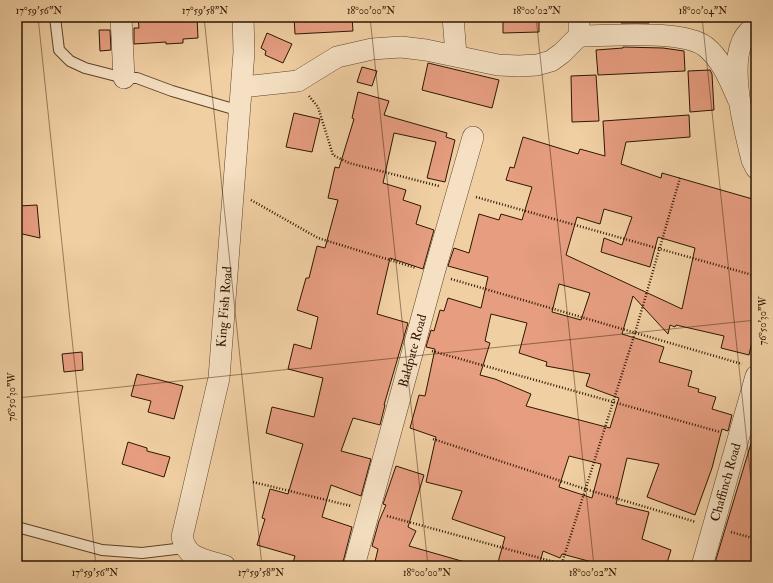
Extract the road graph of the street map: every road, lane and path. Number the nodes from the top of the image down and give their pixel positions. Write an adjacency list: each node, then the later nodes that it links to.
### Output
1 (55, 17): 8 (lane)
2 (121, 17): 8 (street)
3 (243, 17): 10 (street, King Fish Road)
4 (453, 17): 7 (street)
5 (579, 27): 7 (street); 11 (street)
6 (756, 27): 11 (street)
7 (456, 55): 9 (street)
8 (124, 78): 12 (lane)
9 (298, 81): 10 (street); 17 (path)
10 (242, 87): 12 (street, King Fish Road)
11 (738, 99): 14 (street)
12 (240, 111): 16 (street, King Fish Road)
13 (473, 137): 17 (street, Baldpate Road)
14 (756, 168)
15 (680, 178): 18 (path)
16 (234, 190): 19 (path); 33 (street, King Fish Road)
17 (458, 192): 18 (path); 19 (street, Baldpate Road)
18 (660, 248): 20 (path); 21 (path)
19 (434, 274): 21 (path); 22 (street, Baldpate Road)
20 (756, 276)
21 (635, 333): 23 (path); 24 (path)
22 (414, 346): 24 (path); 29 (street, Baldpate Road)
23 (752, 371): 25 (street, Chaffinch Road)
24 (613, 403): 25 (path); 28 (path)
25 (738, 437): 31 (street, Chaffinch Road)
26 (433, 440): 28 (path)
27 (253, 482): 29 (path)
28 (585, 490): 31 (path); 34 (path)
29 (369, 511): 34 (path); 36 (street, Baldpate Road)
30 (17, 527): 33 (lane)
31 (713, 527): 32 (path); 38 (street, Chaffinch Road)
32 (756, 539)
33 (184, 548): 35 (street)
34 (561, 565): 37 (path)
35 (225, 566)
36 (354, 566)
37 (569, 566)
38 (702, 566)

